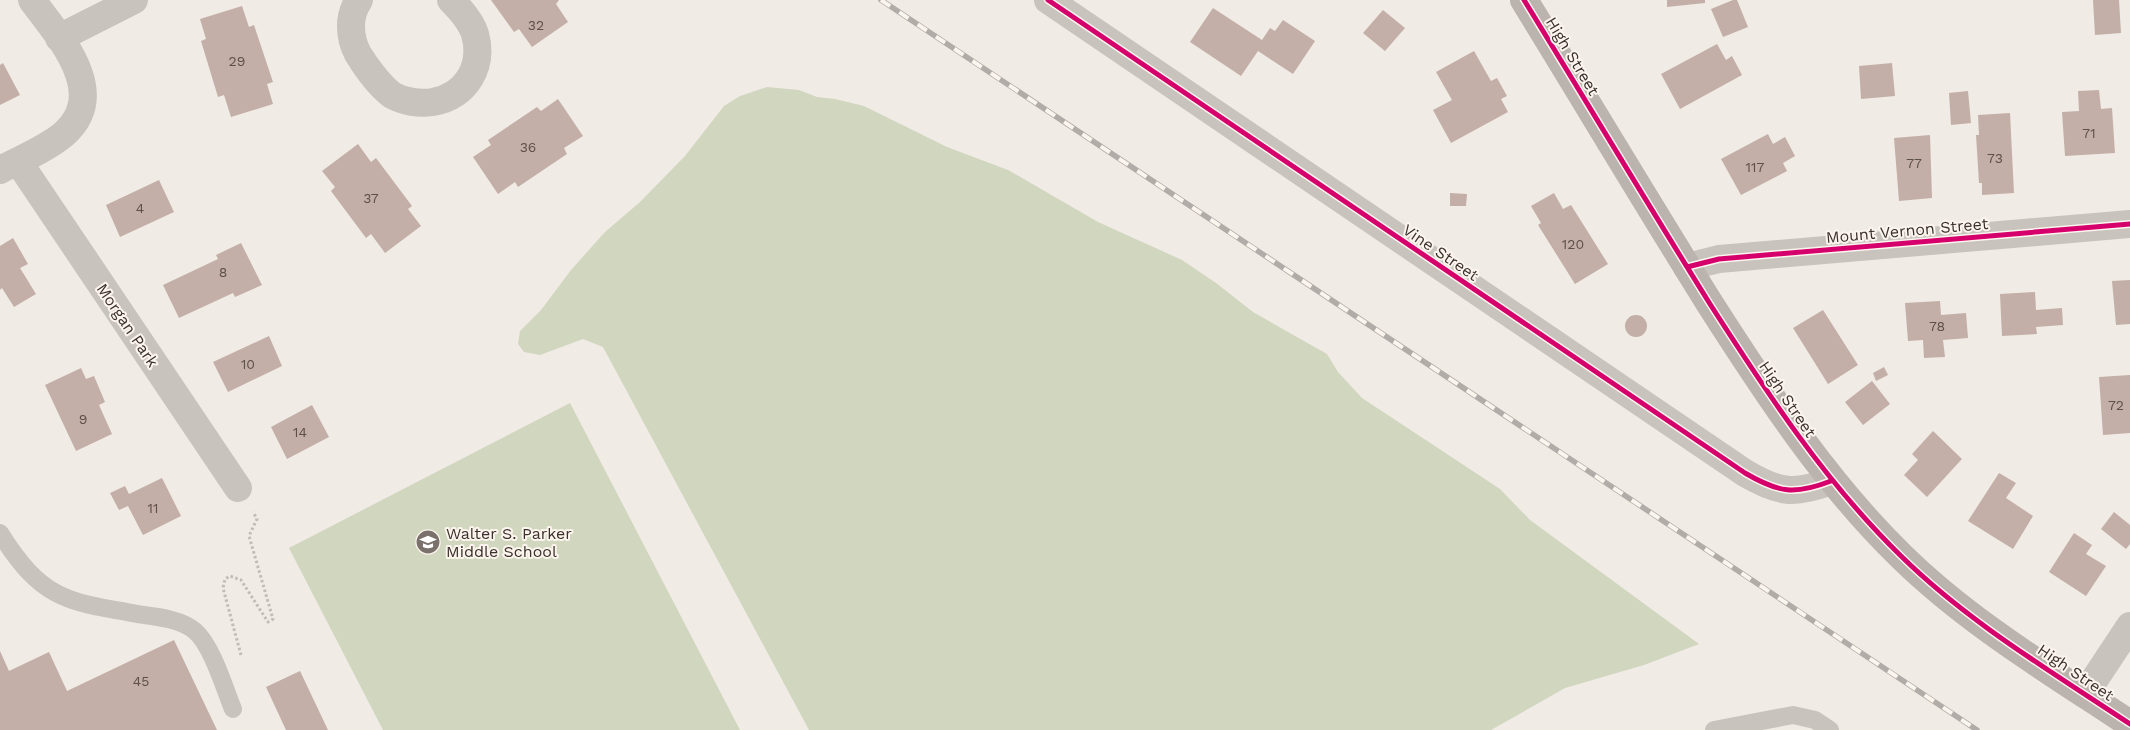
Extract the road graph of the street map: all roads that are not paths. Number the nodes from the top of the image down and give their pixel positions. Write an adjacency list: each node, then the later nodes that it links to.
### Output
1 (32, 0): 7 (street)
2 (134, 0): 7 (street)
3 (451, 0): 6 (street)
4 (1048, 0): 11 (street, Vine Street)
5 (1524, 0): 10 (street, High Street)
6 (351, 2)
7 (60, 38): 8 (street)
8 (9, 165): 12 (street, Morgan Park)
9 (2130, 224): 10 (street, Mount Vernon Street)
10 (1687, 267): 11 (street, High Street)
11 (1831, 481): 15 (street, High Street)
12 (238, 488)
13 (0, 533): 16 (lane)
14 (2130, 626): 15 (street)
15 (2085, 694): 17 (street, High Street)
16 (233, 709)
17 (2130, 724)
18 (1764, 726): 19 (lane); 20 (lane)
19 (1714, 730)
20 (1830, 730)

